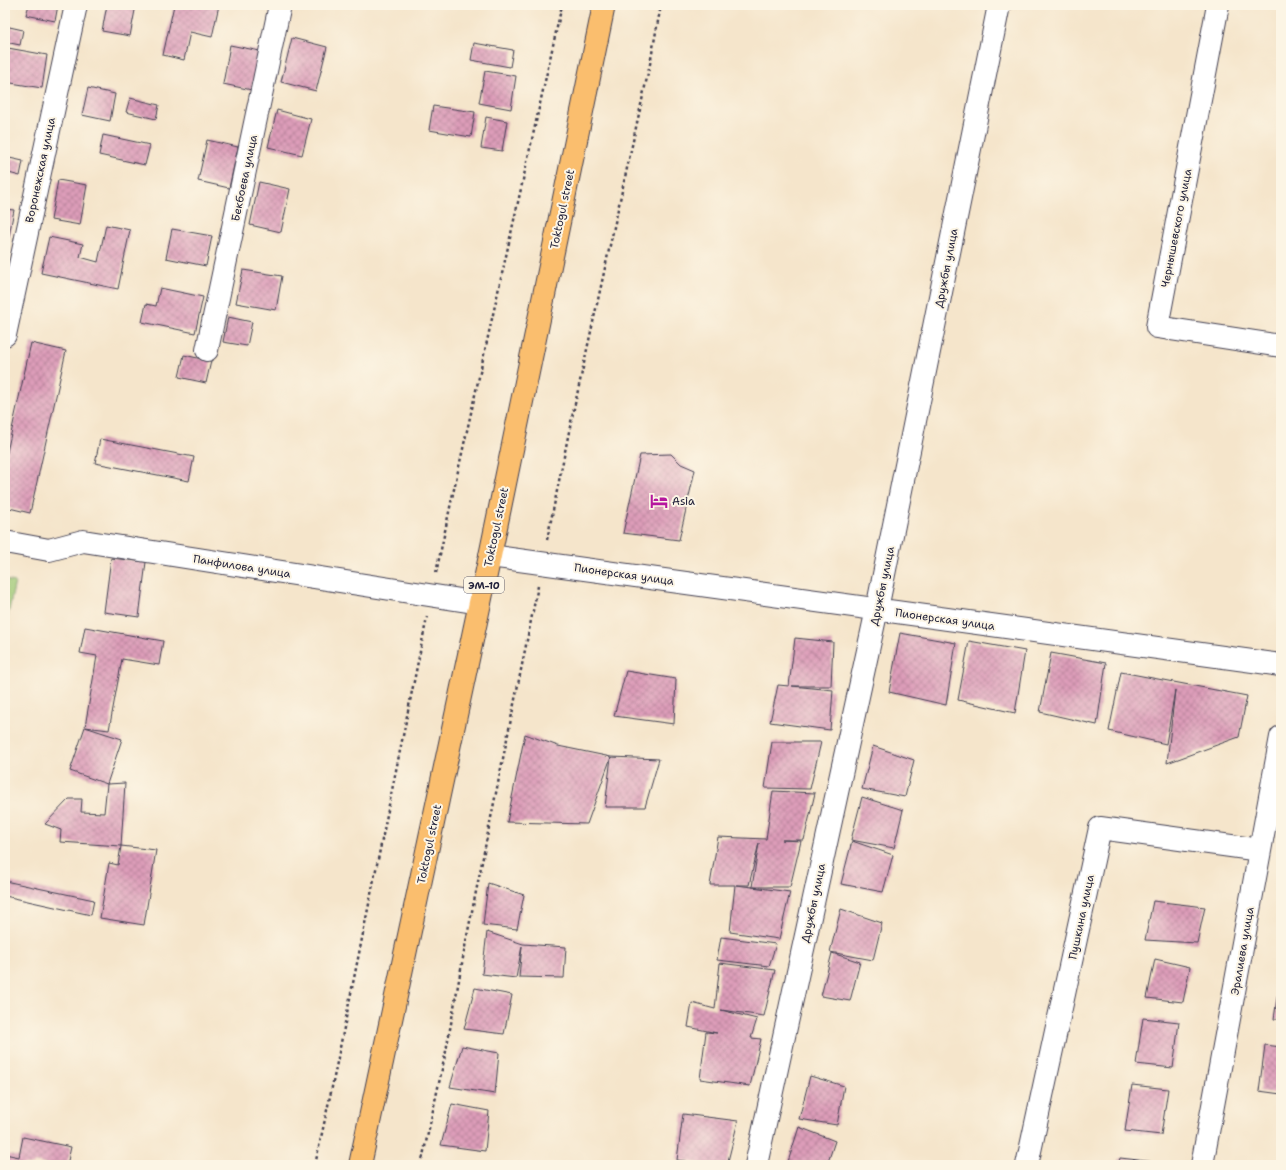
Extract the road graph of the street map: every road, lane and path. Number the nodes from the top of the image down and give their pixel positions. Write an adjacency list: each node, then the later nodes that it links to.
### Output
1 (76, 5): 6 (street, Воронежская улица)
2 (280, 5): 8 (street, Бекбоева улица)
3 (604, 5): 10 (highway, Toktogul street / ЭМ-10)
4 (999, 5): 12 (street, Дружбы улица)
5 (1218, 5): 7 (street, Чернышевского улица)
6 (5, 335)
7 (1281, 346)
8 (207, 350)
9 (5, 542): 11 (street, Панфилова улица)
10 (490, 556): 11 (highway, Toktogul street / ЭМ-10); 12 (street, Пионерская улица)
11 (480, 603): 16 (highway, Toktogul street / ЭМ-10)
12 (877, 609): 13 (street, Пионерская улица); 17 (street, Дружбы улица)
13 (1281, 665)
14 (1281, 737): 15 (street, Эралиева улица)
15 (1260, 850): 18 (street, Пушкина улица); 19 (street, Эралиева улица)
16 (360, 1165)
17 (756, 1165)
18 (1027, 1165)
19 (1202, 1165)

